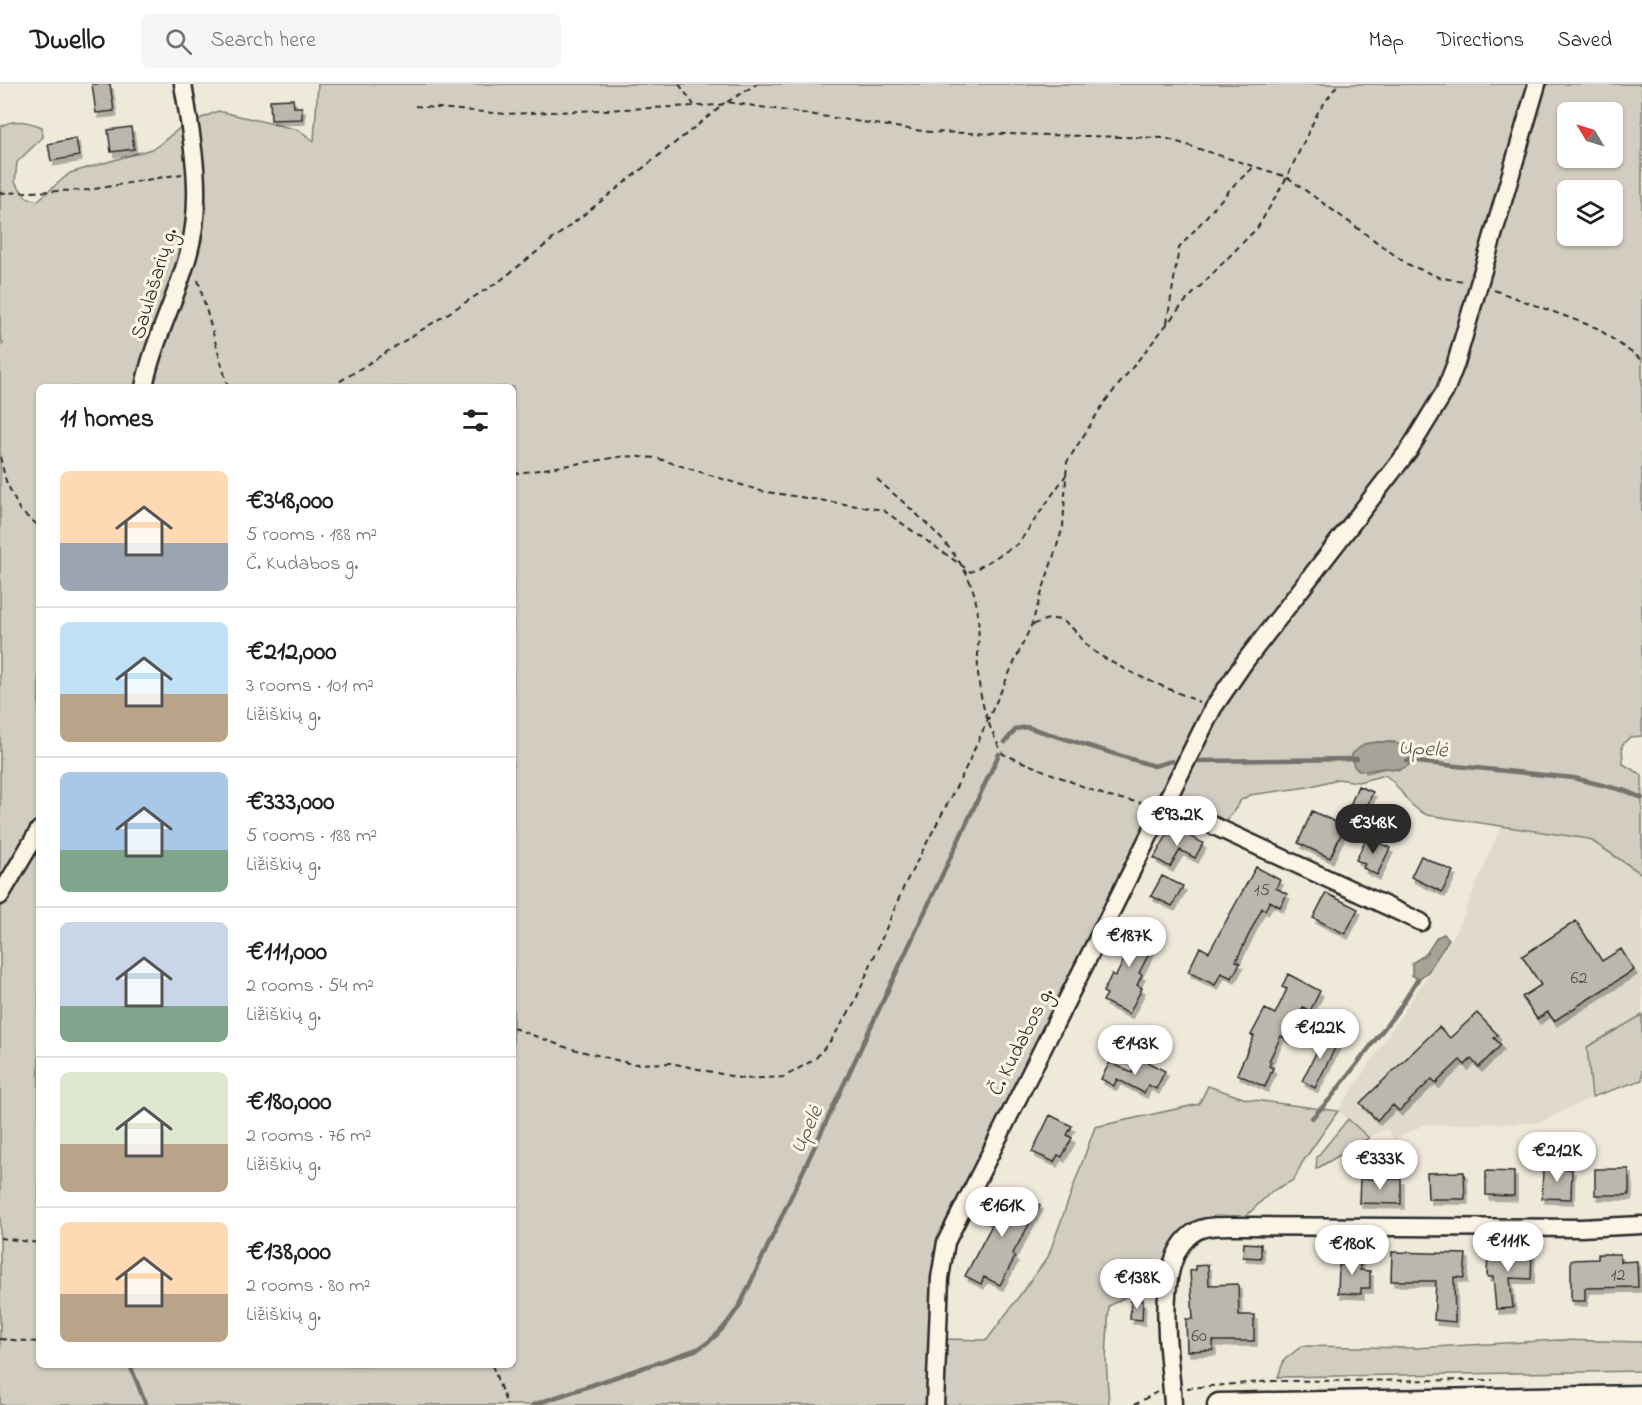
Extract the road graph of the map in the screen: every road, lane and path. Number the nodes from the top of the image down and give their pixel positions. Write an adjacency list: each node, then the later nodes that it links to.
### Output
1 (183, 84): 10 (street, Saulašarių g.)
2 (679, 84): 7 (path)
3 (757, 84): 6 (path)
4 (1338, 84): 11 (path)
5 (1537, 84): 14 (street, Č. Kudabos g.)
6 (727, 102): 7 (path); 9 (path); 19 (path)
7 (694, 105): 8 (path)
8 (415, 106)
9 (1255, 166): 11 (path); 15 (path)
10 (196, 172): 12 (path); 13 (street, Saulašarių g.)
11 (1287, 177): 14 (path); 15 (path)
12 (0, 193)
13 (189, 252): 17 (street, Saulašarių g.); 18 (path)
14 (1478, 284): 16 (path); 27 (street, Č. Kudabos g.)
15 (1167, 324): 22 (path)
16 (1642, 360)
17 (145, 384)
18 (227, 384)
19 (336, 384)
20 (0, 457): 24 (path)
21 (516, 474): 25 (path)
22 (1066, 475): 25 (path); 26 (path)
23 (877, 479): 25 (path)
24 (36, 524)
25 (960, 564): 28 (path)
26 (1031, 626): 27 (path); 28 (path)
27 (1213, 708): 29 (street, Č. Kudabos g.)
28 (987, 721): 29 (path); 33 (path)
29 (1164, 806): 32 (street); 42 (street, Č. Kudabos g.)
30 (36, 835): 31 (street)
31 (0, 896)
32 (1421, 922)
33 (516, 1029)
34 (1642, 1225): 43 (street)
35 (0, 1238): 36 (path)
36 (36, 1244)
37 (0, 1339): 38 (path)
38 (36, 1342)
39 (493, 1368): 41 (path)
40 (1642, 1396): 44 (main road)
41 (507, 1405)
42 (935, 1405)
43 (1173, 1405)
44 (1219, 1405)

